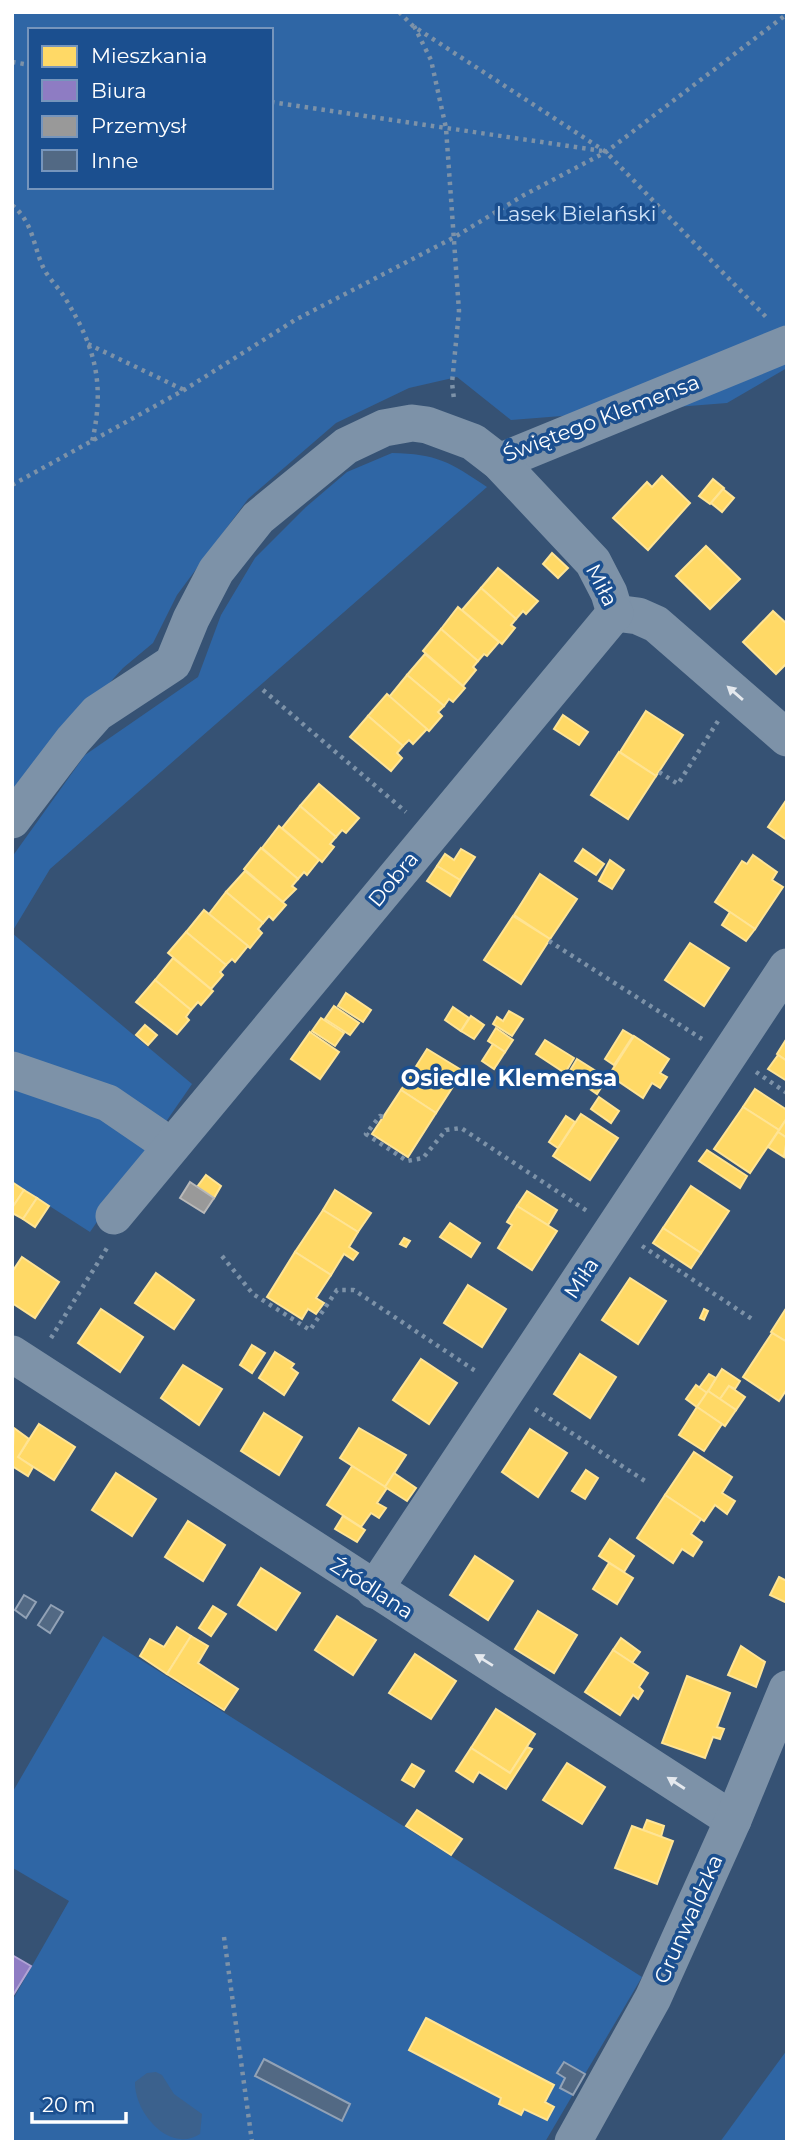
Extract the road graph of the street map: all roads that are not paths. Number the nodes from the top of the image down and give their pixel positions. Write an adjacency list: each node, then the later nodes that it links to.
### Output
1 (777, 332): 2 (street, Świętego Klemensa)
2 (499, 462): 3 (street, Miła); 5 (street, Świętego Klemensa)
3 (615, 613): 4 (street, Miła, one-way to 3); 8 (street, Dobra)
4 (787, 738)
5 (12, 820)
6 (787, 967): 11 (street, Miła)
7 (12, 1070): 8 (street)
8 (171, 1146): 9 (street, Dobra)
9 (113, 1228)
10 (22, 1361): 11 (street, Źródlana)
11 (374, 1590): 13 (street, Źródlana, one-way to 11)
12 (787, 1689): 13 (street, Grunwaldzka)
13 (733, 1820): 14 (street, Grunwaldzka)
14 (573, 2142)

